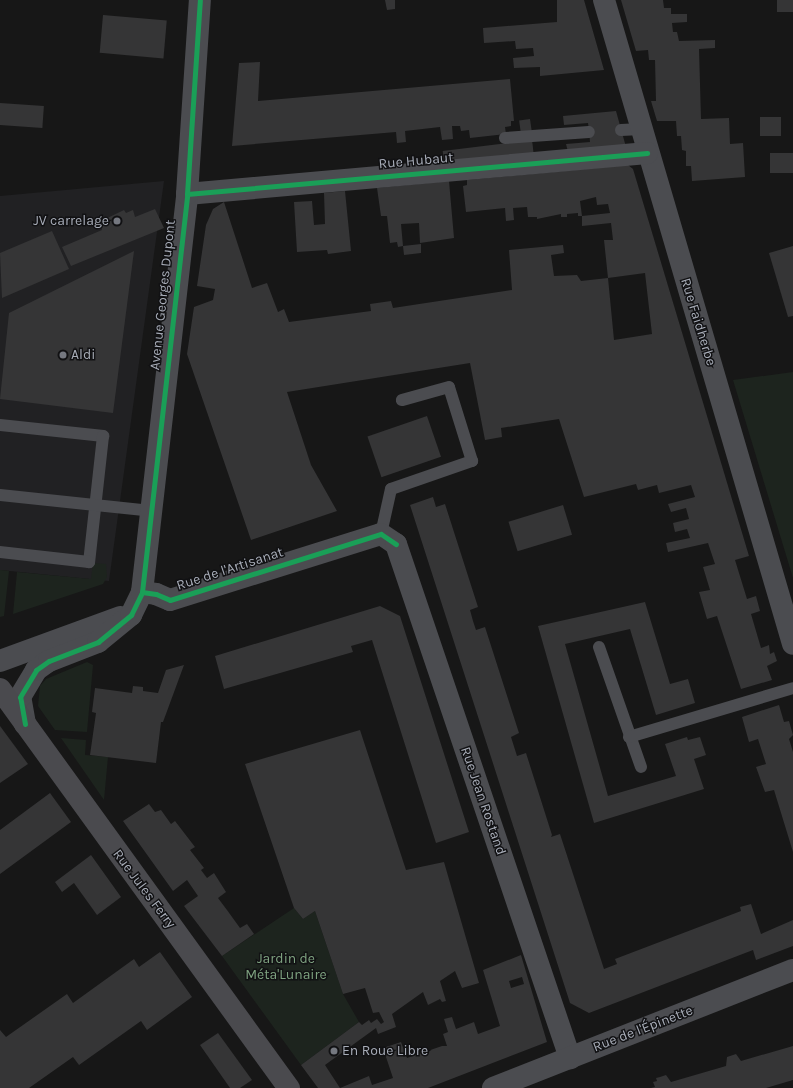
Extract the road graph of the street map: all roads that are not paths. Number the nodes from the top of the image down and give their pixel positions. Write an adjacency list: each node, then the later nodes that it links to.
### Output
1 (200, 0): 6 (street, Avenue Georges Dupont)
2 (604, 0): 5 (street, Rue Faidherbe)
3 (589, 132): 4 (lane)
4 (505, 138)
5 (647, 152): 6 (street, Rue Hubaut); 15 (street, Rue Faidherbe)
6 (187, 194): 11 (street, Avenue Georges Dupont)
7 (402, 400): 12 (lane)
8 (0, 425): 10 (lane)
9 (0, 495): 10 (lane)
10 (96, 504): 11 (lane); 13 (lane)
11 (151, 511): 14 (street, Avenue Georges Dupont)
12 (389, 539): 14 (street, Rue de l'Artisanat); 24 (street, Rue Jean Rostand)
13 (0, 552)
14 (139, 598): 17 (street); 20 (street)
15 (793, 644)
16 (598, 647): 21 (lane)
17 (0, 662)
18 (793, 688): 21 (lane)
19 (0, 689): 20 (street, Rue Jules Ferry)
20 (25, 724): 25 (street, Rue Jules Ferry)
21 (629, 737): 22 (lane)
22 (641, 767)
23 (793, 970): 24 (street, Rue de l'Épinette)
24 (570, 1058): 26 (street, Rue de l'Épinette)
25 (289, 1088)
26 (493, 1088)

